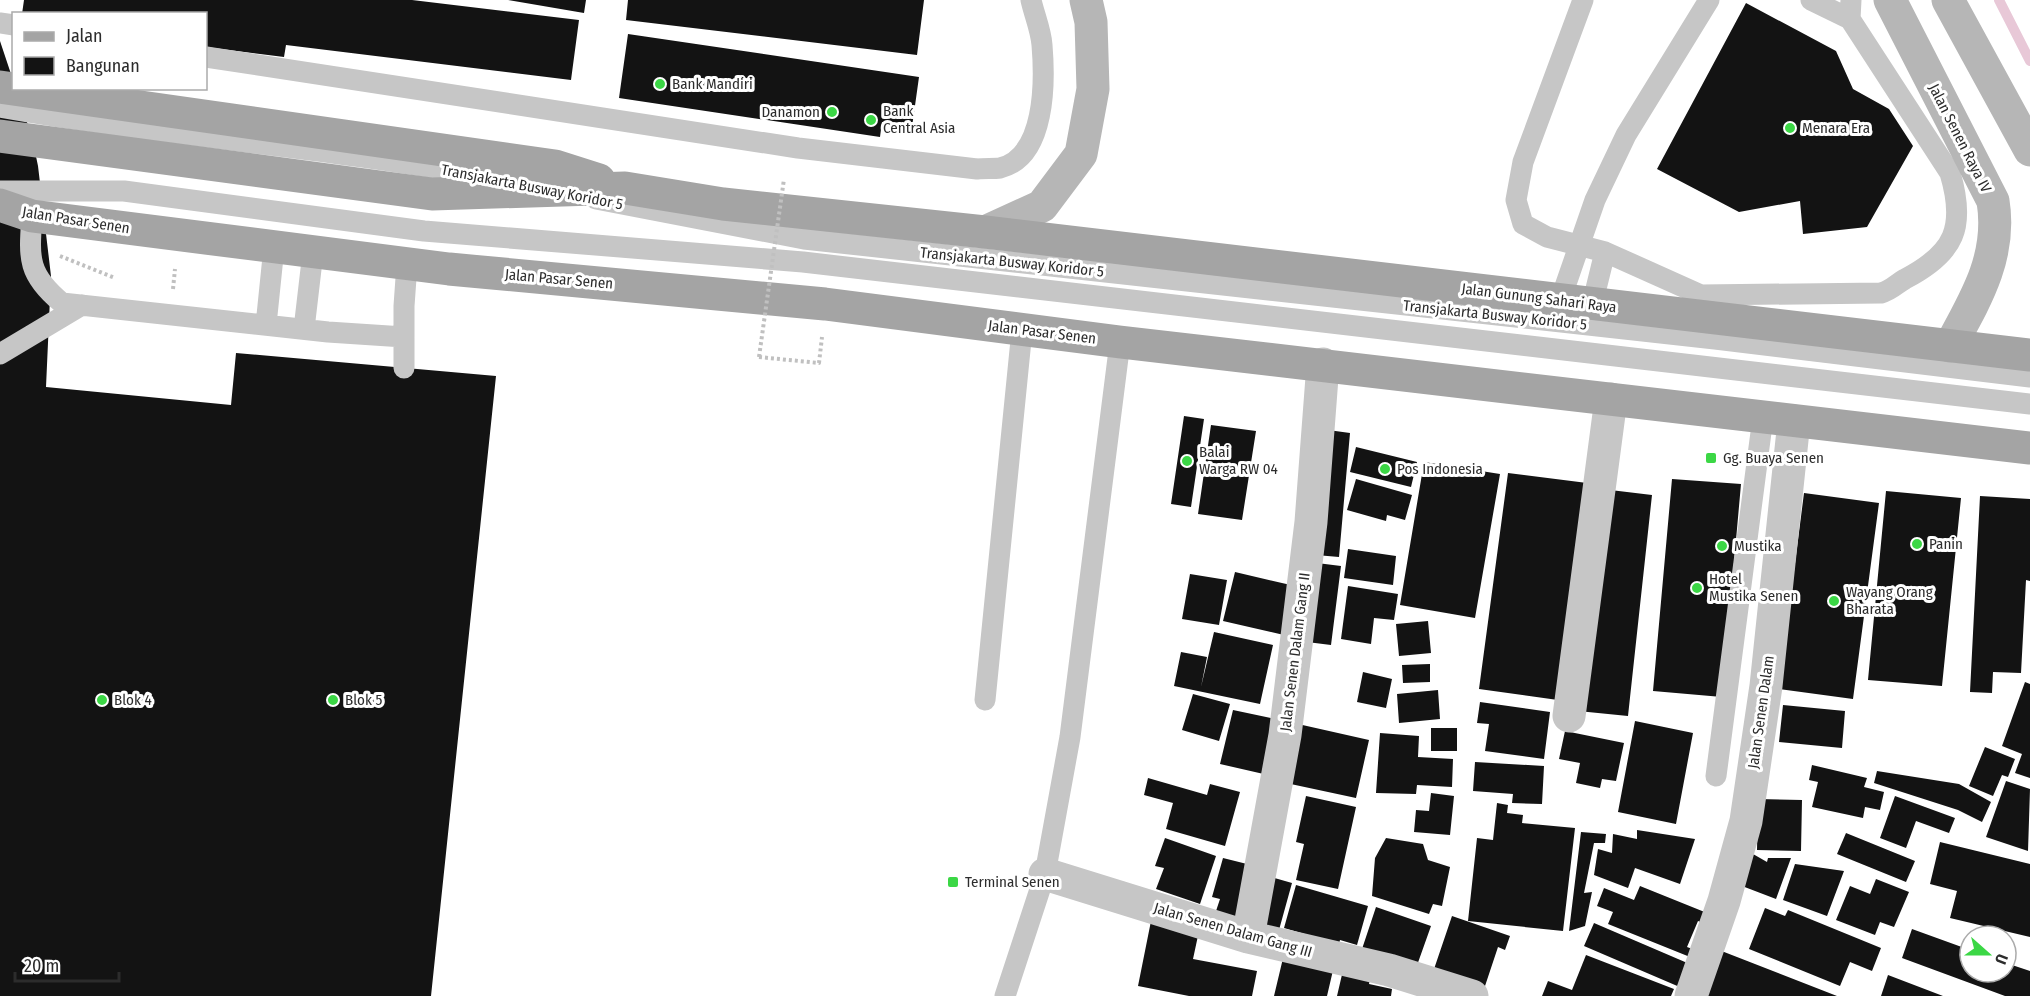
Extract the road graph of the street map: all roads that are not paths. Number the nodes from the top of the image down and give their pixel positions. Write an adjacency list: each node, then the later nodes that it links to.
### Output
1 (1031, 0): 9 (lane)
2 (1086, 0): 17 (street)
3 (1583, 0): 18 (lane)
4 (1709, 0): 18 (lane)
5 (1811, 0): 7 (lane)
6 (1947, 0): 8 (street); 13 (street)
7 (1850, 10): 21 (lane)
8 (1896, 12): 31 (street, Jalan Senen Raya IV)
9 (207, 57)
10 (21, 90): 14 (main road)
11 (0, 107): 15 (lane, Transjakarta Busway Koridor 5)
12 (0, 136): 15 (main road)
13 (2030, 150)
14 (625, 188): 15 (main road); 17 (main road)
15 (552, 190): 36 (lane, Transjakarta Busway Koridor 5)
16 (10, 208): 19 (main road, Jalan Pasar Senen); 24 (lane); 38 (lane, Transjakarta Busway Koridor 5)
17 (985, 232): 23 (main road, Jalan Gunung Sahari Raya)
18 (1578, 244): 21 (lane); 23 (lane)
19 (274, 247): 20 (main road, Jalan Pasar Senen); 26 (lane)
20 (313, 252): 22 (main road, Jalan Pasar Senen); 27 (lane)
21 (1605, 252): 25 (lane)
22 (407, 264): 28 (main road, Jalan Pasar Senen); 29 (lane)
23 (1560, 301): 25 (main road, Jalan Gunung Sahari Raya)
24 (82, 305): 26 (lane); 32 (lane)
25 (1592, 305): 31 (main road, Jalan Gunung Sahari Raya)
26 (266, 325): 27 (lane)
27 (304, 329): 29 (lane)
28 (1022, 330): 30 (main road, Jalan Pasar Senen); 41 (lane)
29 (404, 337): 35 (lane)
30 (1120, 342): 34 (main road); 44 (lane)
31 (1950, 346): 33 (main road, Jalan Gunung Sahari Raya)
32 (0, 354)
33 (2030, 355)
34 (1323, 364): 37 (main road); 45 (street, Jalan Senen Dalam Gang II)
35 (404, 368)
36 (2030, 377)
37 (1611, 399): 39 (main road); 42 (street)
38 (2030, 404)
39 (1778, 419): 40 (main road); 43 (lane); 48 (street, Jalan Senen Dalam)
40 (2030, 448)
41 (985, 700)
42 (1569, 716)
43 (1716, 777)
44 (1045, 874): 45 (street, Jalan Senen Dalam Gang III); 46 (lane)
45 (1248, 937): 47 (street, Jalan Senen Dalam Gang III)
46 (1005, 996)
47 (1472, 996)
48 (1691, 996)

